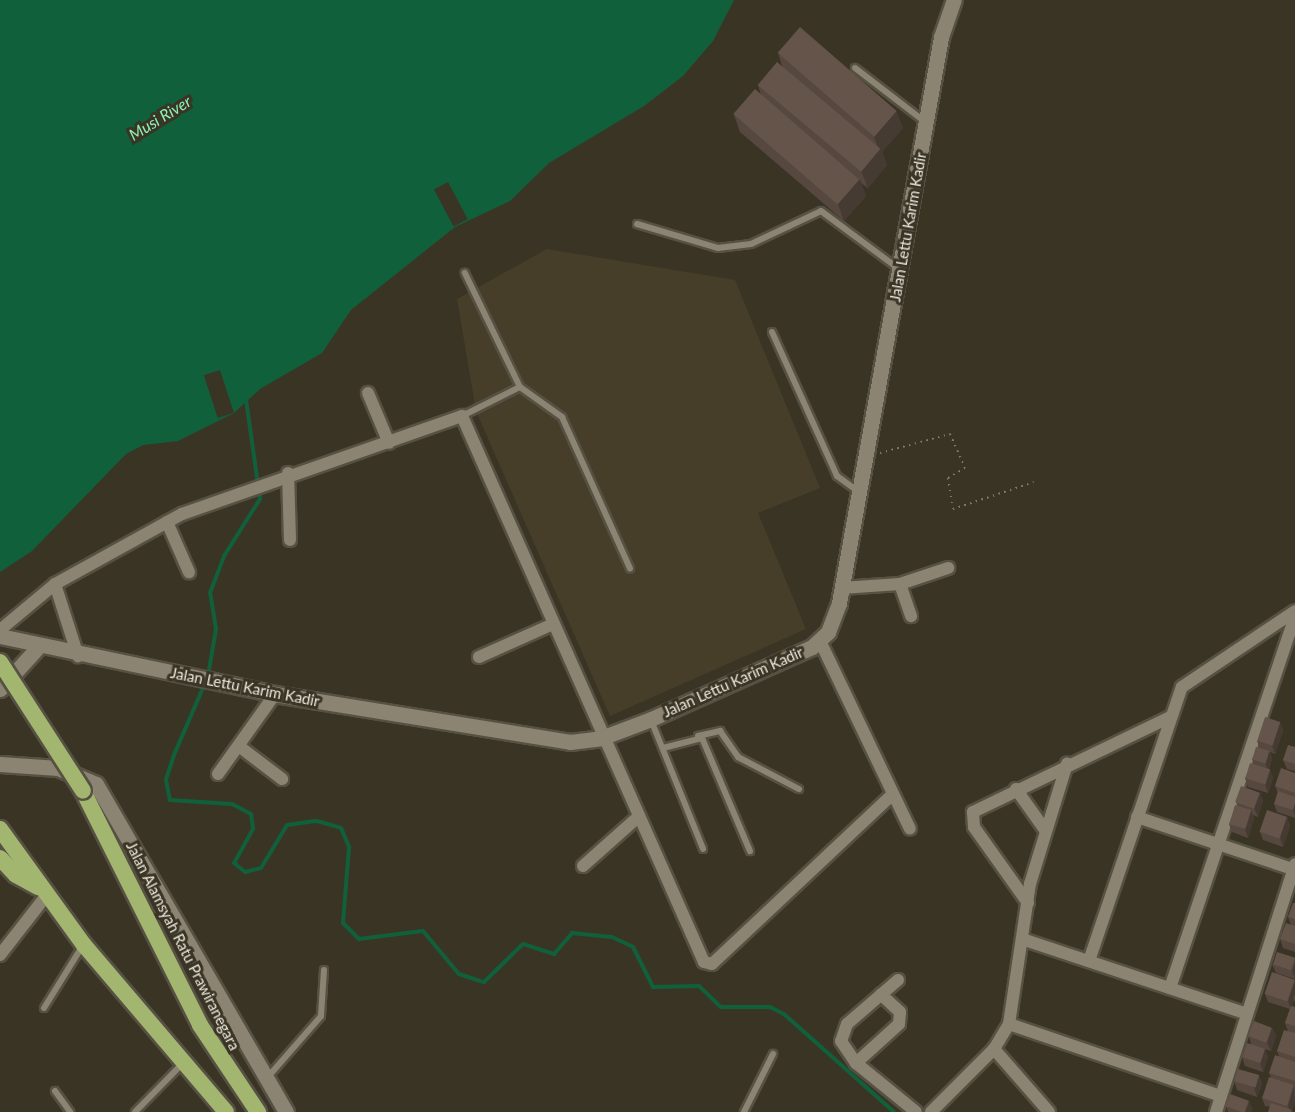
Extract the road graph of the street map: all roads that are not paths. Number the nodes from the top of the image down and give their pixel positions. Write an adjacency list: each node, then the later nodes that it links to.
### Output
1 (954, 0): 3 (street, Jalan Lettu Karim Kadir)
2 (855, 68): 3 (lane)
3 (927, 123): 5 (street, Jalan Lettu Karim Kadir)
4 (638, 224): 5 (lane)
5 (901, 272): 13 (street, Jalan Lettu Karim Kadir)
6 (465, 273): 8 (lane)
7 (772, 332): 13 (lane)
8 (520, 387): 10 (lane); 16 (lane)
9 (368, 393): 11 (street)
10 (462, 416): 11 (street); 25 (street)
11 (389, 443): 12 (street)
12 (288, 473): 14 (street); 15 (street)
13 (861, 493): 21 (street, Jalan Lettu Karim Kadir)
14 (167, 522): 18 (street); 19 (street)
15 (290, 540)
16 (630, 568)
17 (948, 568): 20 (street)
18 (189, 572)
19 (55, 584): 26 (street); 30 (street)
20 (900, 584): 21 (street); 23 (street)
21 (841, 588): 28 (street, Jalan Lettu Karim Kadir)
22 (1295, 611): 35 (street)
23 (911, 616)
24 (1295, 617): 53 (street)
25 (551, 625): 31 (street); 38 (street)
26 (0, 630)
27 (0, 636): 29 (street, Jalan Lettu Karim Kadir)
28 (820, 641): 36 (street, Jalan Lettu Karim Kadir); 47 (street)
29 (39, 646): 30 (street, Jalan Lettu Karim Kadir); 33 (street)
30 (78, 656): 34 (street, Jalan Lettu Karim Kadir)
31 (479, 657)
32 (0, 662): 82 (highway, Jalan Alamsyah Ratu Prawiranegara, bridge)
33 (0, 689)
34 (275, 694): 38 (street, Jalan Lettu Karim Kadir); 39 (street)
35 (1170, 717): 42 (street); 48 (street)
36 (651, 719): 38 (street, Jalan Lettu Karim Kadir); 40 (lane)
37 (698, 736): 40 (lane); 45 (lane); 55 (lane)
38 (601, 738): 49 (street)
39 (240, 747): 43 (street); 44 (street)
40 (663, 747): 54 (lane)
41 (0, 764): 76 (street)
42 (1067, 764): 46 (street); 52 (street)
43 (218, 774)
44 (282, 779)
45 (799, 789)
46 (1016, 789): 52 (street); 60 (street)
47 (893, 794): 49 (street); 50 (street)
48 (1137, 817): 53 (street); 64 (street)
49 (636, 819): 57 (street)
50 (910, 829)
51 (0, 830): 59 (highway)
52 (1046, 830): 60 (street)
53 (1218, 844): 58 (street); 67 (street)
54 (703, 849)
55 (750, 851)
56 (0, 858): 59 (highway)
57 (583, 866)
58 (1294, 868): 70 (street)
59 (42, 892): 62 (highway); 63 (street)
60 (1028, 903): 61 (street)
61 (1025, 940): 64 (street); 71 (street)
62 (84, 945): 69 (lane); 74 (highway)
63 (0, 955)
64 (1089, 961): 67 (street)
65 (324, 970): 76 (lane)
66 (898, 980): 68 (street)
67 (1170, 988): 70 (street)
68 (881, 994): 75 (street); 75 (street)
69 (44, 1008)
70 (1247, 1014): 78 (street)
71 (1009, 1024): 72 (street); 78 (street)
72 (994, 1049): 86 (street); 87 (street)
73 (773, 1054): 84 (lane)
74 (183, 1062): 80 (lane); 81 (highway)
75 (856, 1063): 85 (street)
76 (265, 1080): 83 (street)
77 (55, 1091): 79 (lane)
78 (1221, 1096): 88 (street)
79 (70, 1112)
80 (135, 1112)
81 (226, 1112)
82 (258, 1112)
83 (286, 1112)
84 (744, 1112)
85 (916, 1112)
86 (931, 1112)
87 (1049, 1112)
88 (1216, 1112)

